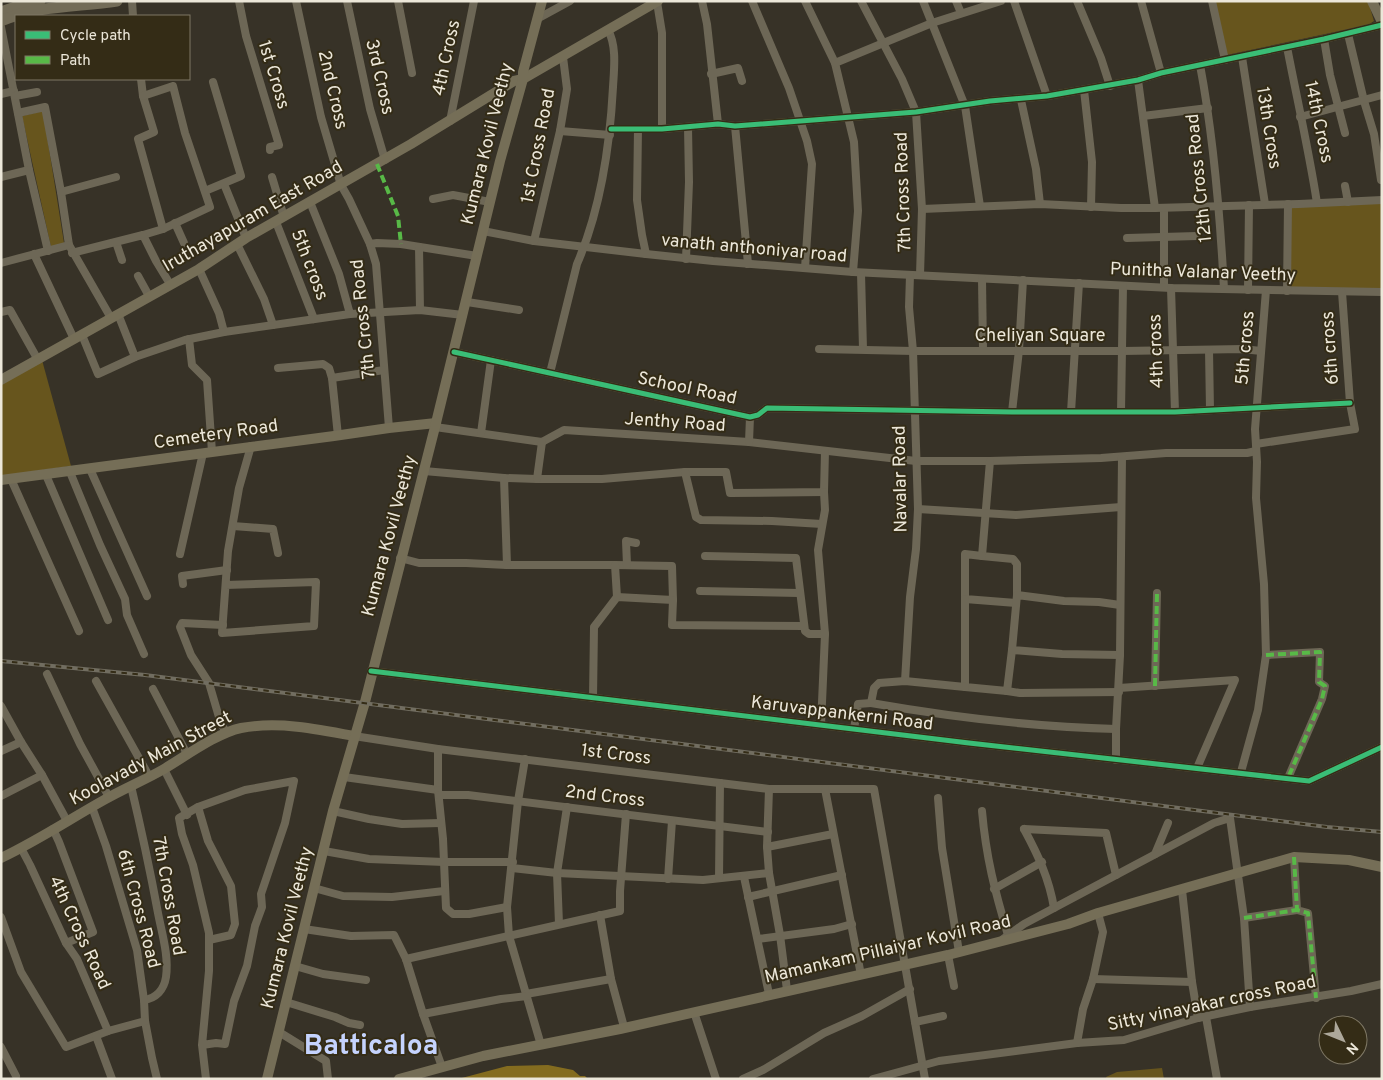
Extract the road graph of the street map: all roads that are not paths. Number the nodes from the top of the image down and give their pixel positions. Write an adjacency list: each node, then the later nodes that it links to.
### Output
1 (40, 1): 24 (highway)
2 (117, 1): 28 (highway)
3 (132, 1): 26 (street)
4 (239, 1): 78 (street, 1st Cross)
5 (296, 1): 86 (street, 2nd Cross)
6 (347, 1): 79 (street, 3rd Cross)
7 (398, 1): 42 (street)
8 (474, 1): 68 (street, 4th Cross)
9 (542, 1): 27 (main road, Kumara Kovil Veethy)
10 (570, 1): 27 (street)
11 (702, 1): 44 (street)
12 (752, 1): 69 (street)
13 (805, 1): 40 (street)
14 (861, 1): 35 (street, 7th Cross Road)
15 (923, 1): 29 (street)
16 (956, 1): 25 (street)
17 (1001, 1): 25 (street)
18 (1014, 1): 57 (street)
19 (1077, 1): 50 (street)
20 (1141, 1): 43 (street)
21 (1212, 1): 39 (street)
22 (1372, 1): 30 (main road)
23 (657, 2): 32 (main road, Iruthayapuram East Road); 74 (street)
24 (4, 8)
25 (961, 13): 29 (street)
26 (133, 15)
27 (537, 19): 45 (main road, Kumara Kovil Veethy)
28 (1, 21)
29 (932, 23): 35 (street); 60 (street)
30 (1382, 24): 33 (street)
31 (1, 27): 54 (street)
32 (608, 30): 37 (main road, Iruthayapuram East Road); 76 (street)
33 (1348, 34): 34 (street); 59 (street)
34 (1324, 39): 36 (street); 62 (street)
35 (884, 43): 40 (street); 63 (street, 7th Cross Road)
36 (1287, 47): 38 (street); 67 (street, 14th Cross)
37 (563, 56): 45 (main road, Iruthayapuram East Road); 75 (street, 1st Cross Road)
38 (1242, 57): 39 (street); 97 (street, 13th Cross)
39 (1225, 60): 41 (street)
40 (835, 63): 66 (street)
41 (1200, 65): 43 (street); 61 (street, 12th Cross Road)
42 (412, 73)
43 (1161, 73): 47 (street)
44 (711, 74): 48 (street); 70 (street)
45 (521, 79): 68 (main road, Iruthayapuram East Road); 93 (main road, Kumara Kovil Veethy)
46 (141, 80): 56 (street)
47 (1138, 80): 50 (street); 65 (street)
48 (742, 81)
49 (213, 82): 85 (street)
50 (1110, 86): 51 (street)
51 (1084, 90): 57 (street); 102 (street)
52 (37, 92): 54 (street)
53 (1, 94): 54 (street)
54 (15, 94): 64 (street)
55 (1382, 95): 59 (street)
56 (143, 96): 88 (street); 108 (street)
57 (1047, 96): 58 (street)
58 (1020, 100): 60 (street); 96 (street)
59 (1364, 101): 62 (street); 84 (street)
60 (965, 106): 63 (street); 101 (street)
61 (1208, 108): 65 (street); 99 (street, 12th Cross Road)
62 (1339, 108): 67 (street); 77 (street)
63 (916, 112): 66 (street); 103 (street, 7th Cross Road)
64 (18, 113): 80 (street); 89 (street)
65 (1143, 116): 104 (street)
66 (848, 117): 69 (street); 133 (street)
67 (1300, 117): 95 (street, 14th Cross)
68 (450, 121): 79 (main road, Iruthayapuram East Road)
69 (801, 122): 71 (street); 131 (street)
70 (718, 124): 71 (street); 72 (street)
71 (735, 126): 130 (street)
72 (688, 127): 74 (street); 127 (street)
73 (638, 129): 74 (street); 76 (street); 125 (street)
74 (662, 129)
75 (560, 131): 76 (street); 115 (street, 1st Cross Road)
76 (610, 132): 121 (street)
77 (1345, 133)
78 (270, 150)
79 (385, 160): 86 (main road, Iruthayapuram East Road)
80 (28, 170): 81 (street); 122 (street)
81 (1, 177)
82 (116, 177): 89 (street)
83 (272, 177): 106 (street, 5th cross)
84 (1381, 180)
85 (224, 184): 88 (street); 114 (street)
86 (341, 185): 92 (main road, Iruthayapuram East Road); 118 (street, 7th Cross Road)
87 (1346, 186): 94 (street)
88 (205, 191): 107 (street)
89 (61, 192): 119 (street)
90 (433, 199): 93 (street)
91 (1382, 200): 94 (street)
92 (310, 202): 106 (main road, Iruthayapuram East Road); 155 (street)
93 (490, 202): 109 (main road, Kumara Kovil Veethy)
94 (1348, 202): 95 (street)
95 (1318, 203): 98 (street)
96 (1040, 204): 101 (street); 102 (street)
97 (1265, 204): 98 (street); 100 (street)
98 (1288, 204): 146 (street)
99 (1220, 205): 100 (street); 105 (street); 143 (street, 12th Cross Road)
100 (1249, 205): 144 (street)
101 (980, 206): 103 (street)
102 (1091, 207): 104 (street)
103 (922, 208): 135 (street, 7th Cross Road)
104 (1155, 208): 105 (street)
105 (1164, 208): 112 (street, 4th cross)
106 (280, 219): 114 (main road, Iruthayapuram East Road); 158 (street, 5th cross)
107 (175, 223): 108 (street); 117 (street)
108 (163, 229): 110 (street)
109 (483, 232): 115 (street, vanath anthoniyar road); 126 (main road, Kumara Kovil Veethy)
110 (143, 235): 116 (street); 140 (street)
111 (1198, 236): 112 (street)
112 (1164, 237): 113 (street); 142 (street, 4th cross)
113 (1127, 238)
114 (242, 241): 132 (main road, Iruthayapuram East Road); 159 (street)
115 (534, 241): 121 (street, vanath anthoniyar road)
116 (116, 242): 123 (street); 128 (street)
117 (184, 243)
118 (370, 244): 120 (street); 154 (street, 7th Cross Road)
119 (68, 245): 122 (street); 123 (street)
120 (419, 247): 126 (street); 151 (street)
121 (585, 247): 125 (street, vanath anthoniyar road); 179 (street)
122 (48, 251): 124 (street)
123 (72, 253): 157 (street)
124 (34, 254): 129 (street); 161 (street)
125 (646, 254): 127 (street, vanath anthoniyar road)
126 (477, 256): 150 (main road, Kumara Kovil Veethy)
127 (686, 259): 130 (street, vanath anthoniyar road)
128 (122, 260)
129 (1, 263)
130 (748, 264): 131 (street, vanath anthoniyar road)
131 (805, 268): 133 (street, vanath anthoniyar road)
132 (198, 269): 140 (main road, Iruthayapuram East Road); 160 (street)
133 (857, 273): 134 (street, vanath anthoniyar road); 164 (street)
134 (910, 275): 135 (street, vanath anthoniyar road); 169 (street, Navalar Road)
135 (920, 275): 137 (street, vanath anthoniyar road)
136 (138, 276): 149 (street)
137 (982, 279): 138 (street, vanath anthoniyar road); 165 (street)
138 (1023, 280): 139 (street, Punitha Valanar Veethy); 166 (street)
139 (1079, 283): 141 (street, Punitha Valanar Veethy); 170 (street)
140 (170, 284): 149 (main road, Iruthayapuram East Road)
141 (1124, 286): 142 (street, Punitha Valanar Veethy); 171 (street)
142 (1167, 288): 143 (street, Punitha Valanar Veethy); 167 (street, 4th cross)
143 (1224, 289): 144 (street, Punitha Valanar Veethy)
144 (1248, 290): 145 (street, Punitha Valanar Veethy)
145 (1266, 290): 146 (street, Punitha Valanar Veethy); 172 (street, 5th cross)
146 (1287, 291): 147 (street, Punitha Valanar Veethy)
147 (1342, 292): 148 (street, Punitha Valanar Veethy); 182 (street, 6th cross)
148 (1382, 292)
149 (149, 296): 157 (main road, Iruthayapuram East Road)
150 (467, 302): 152 (street); 156 (main road, Kumara Kovil Veethy)
151 (420, 310): 154 (street); 156 (street)
152 (519, 310)
153 (1, 312): 175 (street)
154 (381, 312): 155 (street); 178 (street, 7th Cross Road)
155 (350, 314): 158 (street)
156 (464, 314): 173 (main road, Kumara Kovil Veethy)
157 (114, 316): 161 (main road, Iruthayapuram East Road); 174 (street)
158 (314, 319): 159 (street)
159 (273, 325): 160 (street)
160 (224, 332): 162 (street)
161 (78, 337): 174 (street); 175 (main road, Iruthayapuram East Road)
162 (189, 339): 174 (street); 200 (street)
163 (820, 348): 164 (street, Cheliyan Square)
164 (863, 349): 169 (street, Cheliyan Square)
165 (983, 350): 166 (street, Cheliyan Square); 169 (street, Cheliyan Square)
166 (1019, 350): 170 (street, Cheliyan Square); 186 (street)
167 (1172, 350): 168 (street, Cheliyan Square); 171 (street, Cheliyan Square); 189 (street, 4th cross)
168 (1209, 350): 172 (street, Cheliyan Square); 184 (street)
169 (913, 351): 185 (street, Navalar Road)
170 (1075, 351): 171 (street, Cheliyan Square); 187 (street)
171 (1123, 351): 188 (street)
172 (1261, 351): 183 (street, 5th cross)
173 (454, 352): 176 (street, School Road); 191 (main road, Kumara Kovil Veethy)
174 (135, 357)
175 (38, 360): 181 (main road, Iruthayapuram East Road)
176 (491, 360): 179 (street, School Road); 193 (street)
177 (278, 368): 180 (street)
178 (384, 370): 180 (street); 192 (street, 7th Cross Road)
179 (550, 374): 190 (street, School Road)
180 (332, 378): 194 (street)
181 (1, 380)
182 (1350, 403): 183 (street, School Road); 198 (street, 6th cross)
183 (1255, 409): 184 (street, School Road); 198 (street, 5th cross)
184 (1210, 410): 189 (street, School Road)
185 (915, 411): 186 (street, School Road); 190 (street, School Road); 202 (street, Navalar Road)
186 (1012, 412): 187 (street, School Road)
187 (1071, 412): 188 (street, School Road)
188 (1121, 412): 189 (street, School Road)
189 (1175, 412)
190 (750, 417): 196 (street)
191 (436, 425): 192 (main road, Cemetery Road); 193 (street); 205 (main road, Kumara Kovil Veethy)
192 (389, 428): 194 (main road, Cemetery Road)
193 (481, 432): 195 (street)
194 (338, 436): 197 (main road, Cemetery Road)
195 (542, 442): 196 (street, Jenthy Road); 210 (street)
196 (749, 442): 199 (street, Jenthy Road)
197 (251, 446): 200 (main road, Cemetery Road); 217 (street)
198 (1256, 448): 201 (street, Jenthy Road); 248 (street, 5th cross)
199 (825, 451): 202 (street, Jenthy Road); 212 (street)
200 (208, 452): 204 (main road, Cemetery Road); 220 (street)
201 (1122, 457): 203 (street, Jenthy Road); 213 (street)
202 (916, 461): 203 (street, Jenthy Road); 214 (street, Navalar Road)
203 (990, 461): 215 (street)
204 (90, 469): 206 (main road, Cemetery Road); 234 (street)
205 (424, 471): 209 (street); 223 (main road, Kumara Kovil Veethy)
206 (70, 472): 208 (main road, Cemetery Road); 246 (street)
207 (685, 472): 210 (street); 212 (street); 216 (street)
208 (46, 475): 211 (main road, Cemetery Road); 240 (street)
209 (504, 478): 210 (street); 224 (street)
210 (537, 479)
211 (6, 480): 243 (street)
212 (824, 492): 216 (street)
213 (1121, 507): 215 (street); 239 (street)
214 (918, 509): 215 (street); 252 (street, Navalar Road)
215 (986, 513): 222 (street)
216 (822, 524): 244 (street)
217 (233, 526): 219 (street); 227 (street)
218 (636, 543): 226 (street)
219 (278, 553)
220 (180, 554)
221 (705, 556): 231 (street)
222 (982, 556): 233 (street); 236 (street)
223 (400, 558): 224 (street); 249 (main road, Kumara Kovil Veethy)
224 (507, 565): 225 (street)
225 (615, 565): 226 (street); 235 (street)
226 (627, 565): 237 (street)
227 (227, 570): 228 (street); 229 (street)
228 (183, 584)
229 (226, 585): 241 (street); 241 (street)
230 (700, 591): 231 (street)
231 (799, 593): 242 (street)
232 (1157, 593): 253 (street)
233 (1017, 594): 238 (street); 239 (street)
234 (147, 596)
235 (617, 597): 237 (street); 258 (street)
236 (965, 599): 238 (street); 254 (street)
237 (673, 600): 242 (street)
238 (1016, 603): 245 (street)
239 (1120, 605): 247 (street)
240 (108, 620)
241 (223, 625): 264 (street)
242 (804, 626): 244 (street)
243 (79, 631)
244 (825, 634): 261 (street)
245 (1012, 650): 247 (street); 256 (street)
246 (144, 654)
247 (1120, 655): 257 (street)
248 (1266, 655): 275 (street, 5th cross); 279 (street)
249 (372, 672): 258 (street, Karuvappankerni Road); 265 (main road, Kumara Kovil Veethy)
250 (47, 674): 286 (street)
251 (96, 681): 277 (street)
252 (905, 682): 254 (street); 259 (street)
253 (1155, 686): 257 (street); 273 (street)
254 (965, 687): 256 (street)
255 (153, 689): 270 (street)
256 (1007, 690): 257 (street)
257 (1119, 690): 263 (street)
258 (593, 698): 261 (street, Karuvappankerni Road)
259 (871, 703): 262 (street); 263 (street)
260 (1, 706): 266 (street)
261 (821, 725): 262 (street, Karuvappankerni Road)
262 (854, 729): 272 (street, Karuvappankerni Road)
263 (1116, 729): 272 (street)
264 (226, 733): 265 (main road, Koolavady Main Street); 270 (main road, Koolavady Main Street)
265 (354, 736): 268 (street, 1st Cross); 278 (main road, Kumara Kovil Veethy)
266 (21, 742): 269 (street); 276 (street)
267 (1382, 747): 279 (street, Karuvappankerni Road)
268 (438, 748): 271 (street, 1st Cross); 284 (street)
269 (1, 751)
270 (187, 754): 274 (main road, Koolavady Main Street)
271 (525, 759): 280 (street, 1st Cross); 288 (street)
272 (1116, 760): 273 (street, Karuvappankerni Road)
273 (1197, 768): 275 (street, Karuvappankerni Road)
274 (164, 769): 277 (main road, Koolavady Main Street); 295 (street)
275 (1241, 772): 279 (street, Karuvappankerni Road)
276 (42, 775): 285 (street); 296 (street)
277 (149, 776): 281 (main road, Koolavady Main Street)
278 (344, 777): 284 (street, 2nd Cross); 292 (main road, Kumara Kovil Veethy)
279 (1288, 778)
280 (720, 783): 282 (street, 1st Cross); 300 (street)
281 (131, 786): 286 (main road, Koolavady Main Street); 362 (street, 7th Cross Road)
282 (770, 789): 283 (street, 1st Cross); 302 (street)
283 (825, 789): 303 (street); 348 (street, 1st Cross)
284 (438, 792): 288 (street, 2nd Cross); 298 (street)
285 (1, 796)
286 (108, 797): 289 (main road, Koolavady Main Street)
287 (938, 798): 345 (street)
288 (518, 801): 290 (street, 2nd Cross); 312 (street)
289 (92, 807): 296 (main road, Koolavady Main Street); 362 (street, 6th Cross Road)
290 (567, 807): 294 (street, 2nd Cross); 315 (street)
291 (198, 808): 295 (street); 342 (street); 377 (street)
292 (333, 811): 298 (street); 306 (main road, Kumara Kovil Veethy)
293 (982, 811): 324 (street)
294 (626, 814): 297 (street, 2nd Cross); 317 (street)
295 (187, 815): 342 (street)
296 (67, 821): 301 (main road, Koolavady Main Street)
297 (672, 821): 300 (street, 2nd Cross); 322 (street)
298 (441, 823): 310 (street)
299 (1168, 823): 307 (street)
300 (720, 825): 302 (street, 2nd Cross); 321 (street)
301 (53, 829): 305 (main road, Koolavady Main Street); 344 (street)
302 (768, 832): 304 (street)
303 (832, 834): 304 (street); 318 (street)
304 (767, 847): 316 (street)
305 (21, 848): 309 (main road, Koolavady Main Street); 344 (street, 4th Cross Road)
306 (324, 851): 310 (street); 323 (main road, Kumara Kovil Veethy)
307 (1155, 854): 314 (street); 319 (street)
308 (1294, 857): 313 (main road, Mamankam Pillaiyar Kovil Road); 314 (main road, Mamankam Pillaiyar Kovil Road); 331 (street)
309 (1, 858)
310 (444, 862): 312 (street); 326 (street)
311 (1042, 862): 319 (street); 324 (street); 330 (street)
312 (512, 865): 315 (street); 329 (street)
313 (1382, 867)
314 (1238, 872): 325 (main road, Mamankam Pillaiyar Kovil Road); 335 (street)
315 (557, 873): 317 (street); 336 (street)
316 (769, 873): 320 (street); 327 (street)
317 (621, 875): 322 (street); 333 (street)
318 (842, 875): 327 (street); 337 (street)
319 (1116, 875): 330 (street)
320 (744, 877): 321 (street); 328 (street)
321 (719, 878): 322 (street)
322 (668, 879)
323 (314, 888): 326 (street); 338 (main road, Kumara Kovil Veethy)
324 (994, 889): 341 (street)
325 (1182, 890): 332 (main road, Mamankam Pillaiyar Kovil Road); 354 (street)
326 (444, 891): 329 (street)
327 (772, 892): 328 (street); 339 (street)
328 (748, 897): 343 (street)
329 (507, 908): 340 (street)
330 (1054, 908): 341 (street)
331 (1297, 910): 335 (street); 361 (street)
332 (1098, 913): 341 (main road, Mamankam Pillaiyar Kovil Road); 351 (street)
333 (600, 915): 336 (street); 352 (street)
334 (1, 917): 375 (street)
335 (1244, 918): 364 (street)
336 (558, 924): 340 (street)
337 (852, 924): 339 (street); 350 (street)
338 (304, 929): 347 (street); 349 (main road, Kumara Kovil Veethy)
339 (780, 935): 343 (street); 358 (street)
340 (509, 936): 347 (street); 360 (street)
341 (1005, 938): 345 (main road, Mamankam Pillaiyar Kovil Road)
342 (209, 940): 377 (street)
343 (758, 940): 359 (street)
344 (66, 943): 373 (street, 4th Cross Road)
345 (959, 952): 346 (main road, Mamankam Pillaiyar Kovil Road)
346 (948, 955): 348 (main road, Mamankam Pillaiyar Kovil Road); 356 (street)
347 (406, 960): 366 (street)
348 (906, 964): 350 (main road, Mamankam Pillaiyar Kovil Road); 357 (street)
349 (295, 966): 353 (street); 363 (main road, Kumara Kovil Veethy)
350 (861, 975): 358 (main road, Mamankam Pillaiyar Kovil Road)
351 (1093, 978): 354 (street); 376 (street)
352 (611, 979): 360 (street); 372 (street)
353 (366, 980)
354 (1192, 982): 368 (street)
355 (1382, 984): 361 (street, Sitty vinayakar cross Road)
356 (954, 986)
357 (910, 989): 370 (street); 390 (street)
358 (787, 990): 359 (main road, Mamankam Pillaiyar Kovil Road)
359 (769, 994): 365 (main road, Mamankam Pillaiyar Kovil Road)
360 (526, 995): 366 (street); 378 (street)
361 (1316, 998): 364 (street, Sitty vinayakar cross Road)
362 (144, 1000): 369 (street, 6th Cross Road)
363 (286, 1002): 371 (street); 374 (main road, Kumara Kovil Veethy)
364 (1250, 1007): 368 (street, Sitty vinayakar cross Road)
365 (694, 1012): 372 (main road, Mamankam Pillaiyar Kovil Road); 389 (street)
366 (422, 1014): 381 (street)
367 (943, 1016): 370 (street)
368 (1202, 1018): 376 (street, Sitty vinayakar cross Road); 393 (street)
369 (145, 1021): 373 (street); 384 (street, 6th Cross Road)
370 (915, 1022): 380 (street)
371 (360, 1025)
372 (624, 1028): 378 (main road, Mamankam Pillaiyar Kovil Road)
373 (108, 1031): 375 (street)
374 (279, 1032): 386 (main road, Kumara Kovil Veethy); 387 (street)
375 (96, 1036): 383 (street)
376 (1077, 1043): 380 (street, Sitty vinayakar cross Road)
377 (202, 1045): 385 (street)
378 (540, 1045): 381 (main road, Mamankam Pillaiyar Kovil Road)
379 (1, 1047): 382 (street)
380 (922, 1066): 391 (street, Sitty vinayakar cross Road); 392 (street)
381 (442, 1067): 388 (main road, Mamankam Pillaiyar Kovil Road)
382 (16, 1076)
383 (112, 1079)
384 (157, 1079)
385 (206, 1079)
386 (267, 1079)
387 (328, 1079)
388 (399, 1079)
389 (716, 1079)
390 (743, 1079)
391 (873, 1079)
392 (925, 1079)
393 (1216, 1079)

